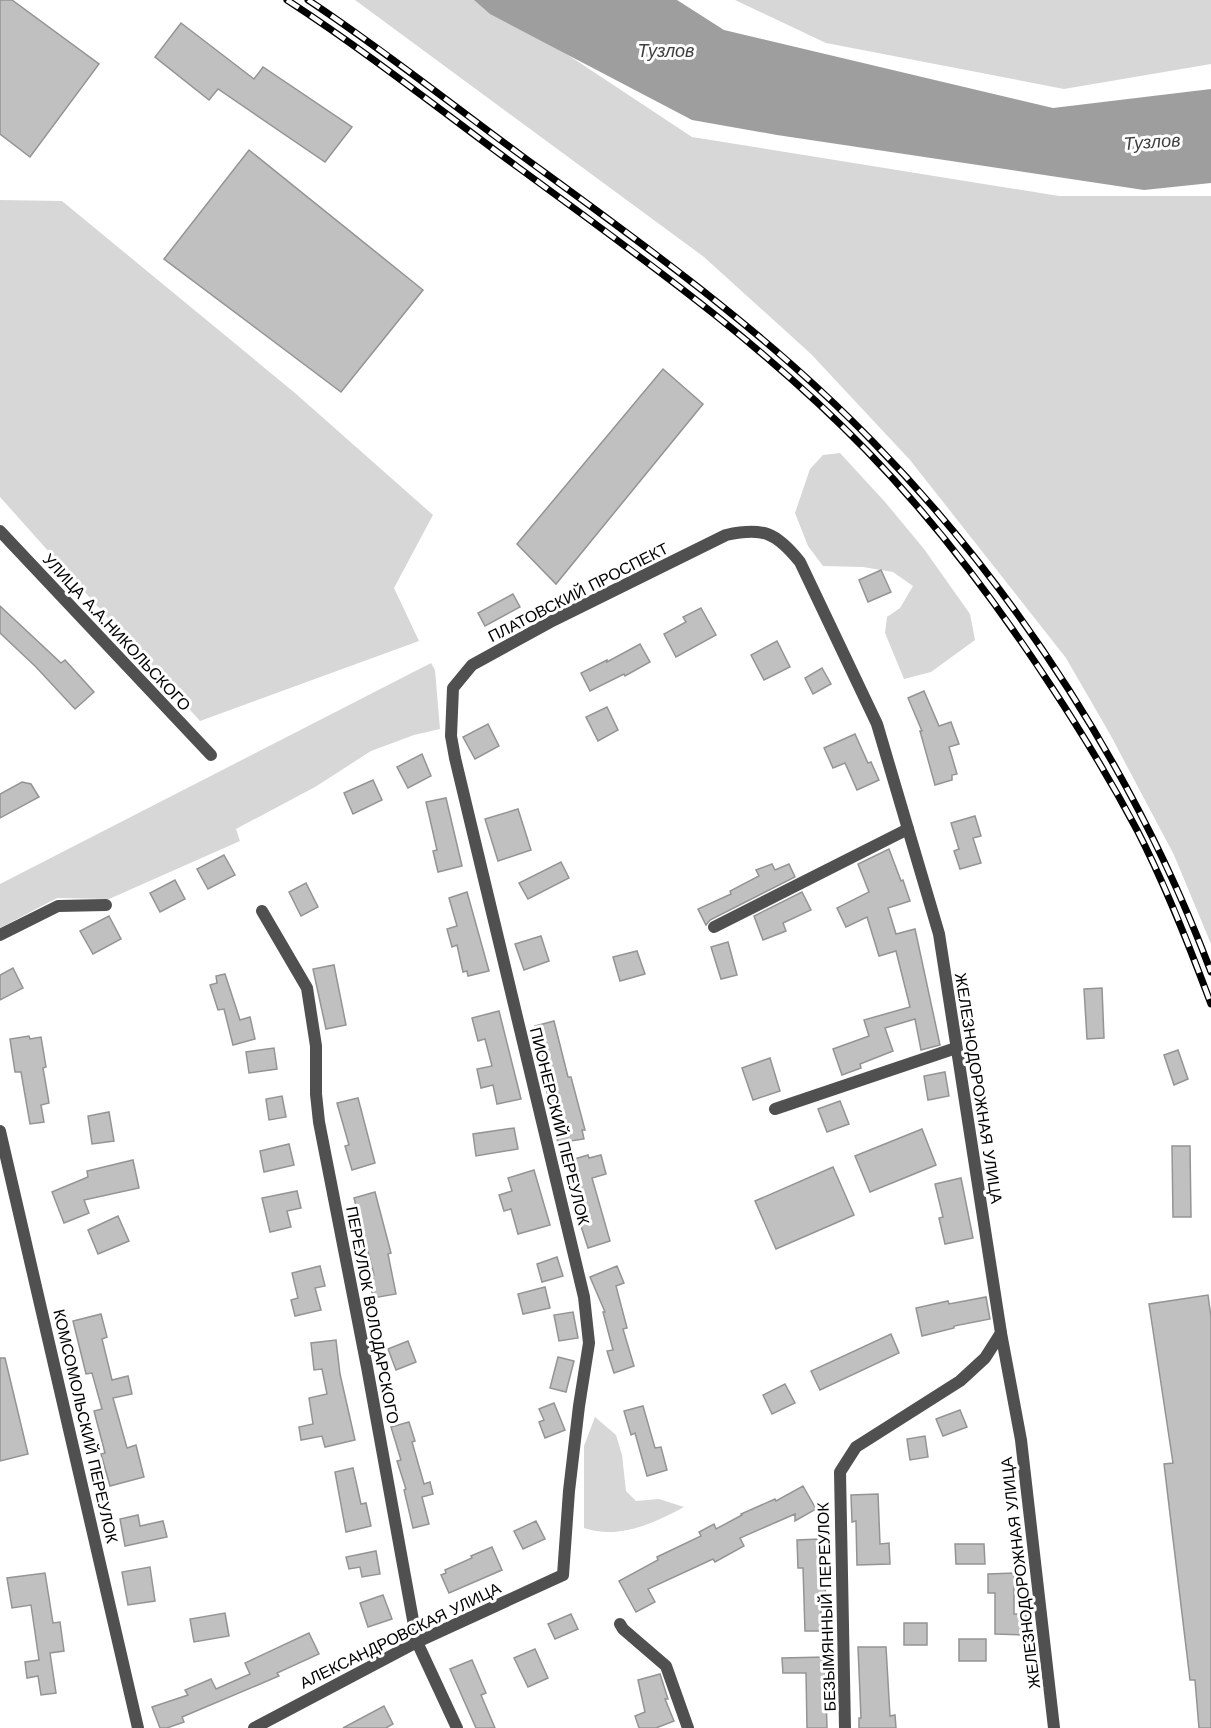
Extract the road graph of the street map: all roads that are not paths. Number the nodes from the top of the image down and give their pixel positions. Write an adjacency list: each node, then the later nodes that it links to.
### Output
1 (0, 531): 4 (street, УЛИЦА А.А.НИКОЛЬСКОГО)
2 (726, 535): 3 (street, ПЛАТОВСКИЙ ПРОСПЕКТ); 5 (street, ЖЕЛЕЗНОДОРОЖНАЯ УЛИЦА)
3 (453, 688): 14 (street, ПИОНЕРСКИЙ ПЕРЕУЛОК)
4 (211, 756)
5 (908, 829): 8 (street); 10 (street, ЖЕЛЕЗНОДОРОЖНАЯ УЛИЦА)
6 (106, 904): 9 (street)
7 (262, 911): 16 (street, ПЕРЕУЛОК ВОЛОДАРСКОГО)
8 (714, 927)
9 (0, 935)
10 (956, 1048): 11 (street); 13 (street, ЖЕЛЕЗНОДОРОЖНАЯ УЛИЦА)
11 (775, 1109)
12 (0, 1131): 17 (street, КОМСОМОЛЬСКИЙ ПЕРЕУЛОК)
13 (1001, 1333): 21 (street, БЕЗЫМЯННЫЙ ПЕРЕУЛОК); 22 (street, ЖЕЛЕЗНОДОРОЖНАЯ УЛИЦА)
14 (563, 1575): 16 (street, АЛЕКСАНДРОВСКАЯ УЛИЦА)
15 (620, 1624): 20 (street)
16 (417, 1642): 18 (street, АЛЕКСАНДРОВСКАЯ УЛИЦА); 19 (street, ПЕРЕУЛОК ВОЛОДАРСКОГО)
17 (138, 1728)
18 (254, 1728)
19 (457, 1728)
20 (688, 1728)
21 (845, 1728)
22 (1054, 1728)

